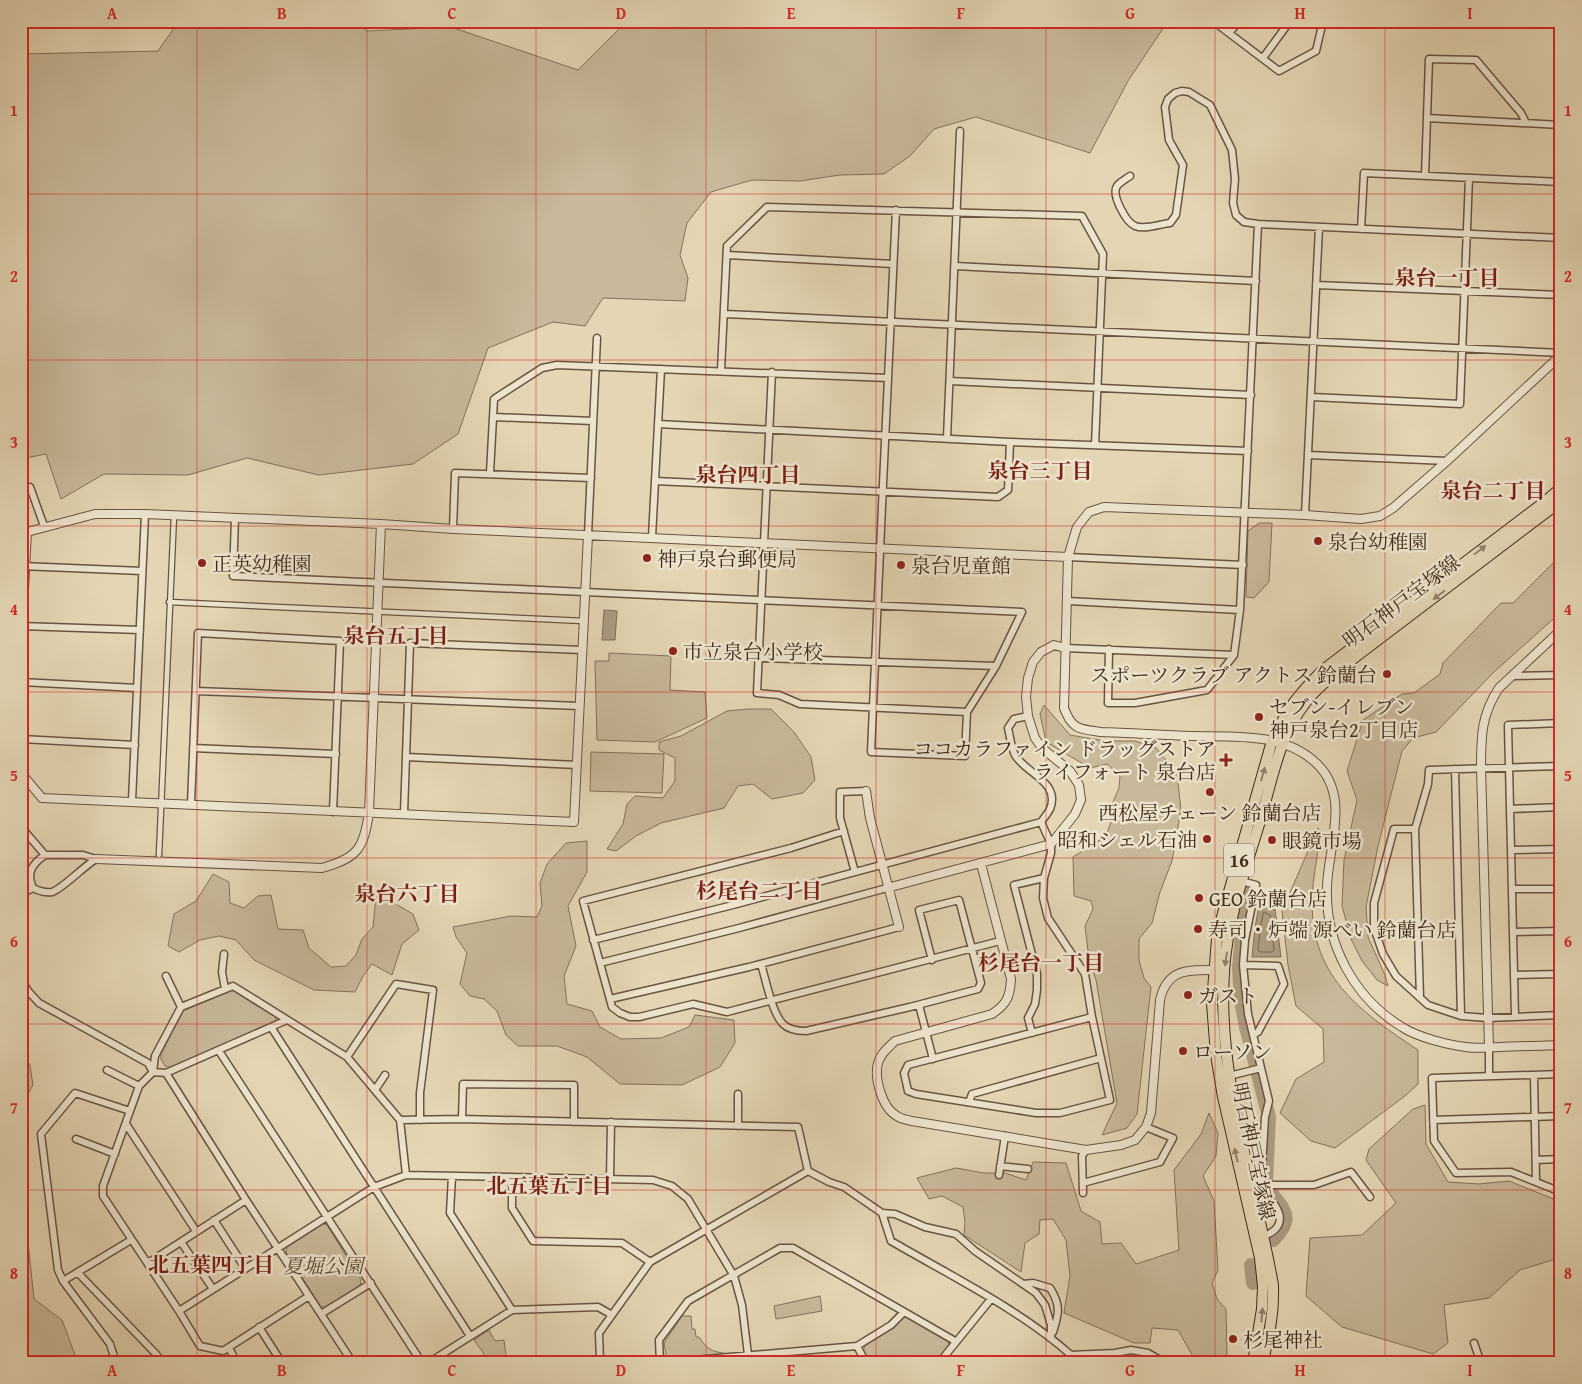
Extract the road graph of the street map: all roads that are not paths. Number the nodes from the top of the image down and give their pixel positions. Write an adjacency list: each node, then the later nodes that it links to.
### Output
1 (1213, 21): 5 (street)
2 (1239, 21): 5 (street)
3 (1290, 21): 6 (street)
4 (1323, 21): 6 (street)
5 (1230, 34): 6 (street)
6 (1262, 58)
7 (1427, 118): 8 (street); 8 (street); 13 (street)
8 (1526, 123): 9 (street)
9 (1561, 125)
10 (960, 130): 17 (street)
11 (1561, 143): 15 (street)
12 (1130, 176): 18 (street)
13 (1425, 176): 14 (street); 20 (street)
14 (1469, 178): 15 (street); 21 (street)
15 (1560, 182)
16 (896, 210): 17 (street); 23 (street); 24 (street)
17 (957, 212): 25 (street); 26 (street)
18 (1258, 224): 19 (street); 27 (street)
19 (1319, 227): 20 (street); 28 (street)
20 (1361, 229): 21 (street)
21 (1467, 234): 22 (street); 29 (street)
22 (1561, 238)
23 (727, 255): 24 (street); 31 (street)
24 (893, 264): 32 (street)
25 (955, 266): 26 (street); 33 (street)
26 (1103, 274): 27 (street); 34 (street)
27 (1256, 281): 36 (street)
28 (1316, 284): 29 (street); 37 (street)
29 (1465, 291): 30 (street); 38 (street)
30 (1561, 295)
31 (725, 314): 32 (street); 42 (street)
32 (891, 321): 33 (street); 44 (street)
33 (952, 324): 34 (street); 45 (street)
34 (1100, 331): 36 (street); 46 (street)
35 (597, 338): 40 (street)
36 (1253, 338): 37 (street); 47 (street)
37 (1313, 341): 38 (street); 48 (street)
38 (1462, 348): 39 (street); 48 (street)
39 (1561, 354): 59 (street)
40 (596, 366): 41 (street); 49 (street); 50 (street)
41 (660, 369): 42 (street); 51 (street)
42 (721, 370): 43 (street)
43 (772, 372): 44 (street); 52 (street)
44 (888, 378): 53 (street)
45 (950, 381): 46 (street); 54 (street)
46 (1097, 388): 47 (street); 56 (street)
47 (1251, 395): 57 (street)
48 (1312, 396): 58 (street)
49 (493, 417): 50 (street); 60 (street)
50 (594, 421): 61 (street)
51 (658, 424): 52 (street); 62 (street)
52 (770, 430): 53 (street); 64 (street)
53 (886, 435): 54 (street); 66 (street)
54 (947, 438): 55 (street)
55 (1010, 442): 56 (street); 66 (street)
56 (1095, 445): 57 (street)
57 (1248, 451): 69 (street)
58 (1308, 456): 59 (street); 71 (street)
59 (1447, 461): 71 (street)
60 (490, 473): 61 (street); 75 (street)
61 (591, 478): 76 (street)
62 (655, 481): 64 (street); 77 (street)
63 (30, 487): 74 (street)
64 (767, 487): 66 (street); 78 (street)
65 (1561, 488): 118 (main road, 明石神戸宝塚線 / 16, one-way to 65)
66 (883, 492): 79 (street)
67 (1561, 501): 119 (main road, 明石神戸宝塚線 / 16, one-way to 119)
68 (145, 514): 70 (street); 74 (street); 83 (street)
69 (1245, 514): 71 (street); 80 (street); 81 (street)
70 (174, 515): 72 (street); 87 (street)
71 (1305, 515)
72 (235, 518): 73 (street); 84 (street)
73 (381, 524): 75 (street); 84 (street)
74 (44, 526): 82 (street)
75 (453, 529): 76 (street)
76 (588, 535): 77 (street); 85 (street)
77 (652, 537): 78 (street)
78 (764, 543): 79 (street); 86 (street)
79 (880, 548): 80 (street); 89 (street)
80 (1068, 557): 81 (street); 88 (street)
81 (1243, 564): 90 (street)
82 (23, 566): 83 (street); 93 (street)
83 (142, 571): 94 (street)
84 (378, 582): 85 (street); 91 (street)
85 (585, 593): 86 (street); 92 (street)
86 (761, 600): 89 (street); 101 (street)
87 (169, 602): 91 (street); 132 (street)
88 (1068, 602): 90 (street); 97 (street)
89 (878, 605): 102 (street); 103 (street)
90 (1240, 610): 100 (street)
91 (377, 611): 92 (street); 110 (street)
92 (584, 621): 99 (street)
93 (22, 626): 94 (street); 96 (street)
94 (140, 630): 107 (street)
95 (1560, 631): 105 (street)
96 (21, 646)
97 (1065, 648): 98 (street); 115 (street); 118 (street)
98 (1109, 649): 100 (street); 100 (street)
99 (582, 650): 111 (street); 112 (street)
100 (1234, 655)
101 (759, 658): 102 (street); 113 (street)
102 (875, 663): 103 (street); 113 (street)
103 (996, 666): 114 (street)
104 (1561, 675): 105 (street)
105 (1511, 676): 127 (street)
106 (21, 682): 107 (street)
107 (137, 688): 120 (street)
108 (196, 691): 109 (street); 109 (street); 121 (street)
109 (338, 697): 110 (street); 122 (street)
110 (373, 698): 111 (street); 137 (street)
111 (408, 699): 112 (street); 123 (street)
112 (579, 706): 124 (street)
113 (873, 707): 114 (street); 114 (street)
114 (967, 712)
115 (1028, 716): 139 (street); 145 (street)
116 (1561, 724): 126 (street)
117 (21, 739): 120 (street)
118 (1272, 741): 119 (street); 172 (main road, 明石神戸宝塚線 / 16, one-way to 118)
119 (1283, 744): 155 (main road, 明石神戸宝塚線 / 16); 194 (street)
120 (135, 745): 131 (street)
121 (193, 748): 122 (street); 133 (street)
122 (336, 754): 136 (street)
123 (406, 757): 124 (street); 138 (street)
124 (577, 765): 138 (street)
125 (1561, 766): 126 (street)
126 (1509, 767): 127 (street); 135 (street)
127 (1481, 768): 128 (street); 187 (street)
128 (1454, 769): 141 (street); 184 (street)
129 (21, 773): 131 (street)
130 (866, 791): 142 (street); 152 (street)
131 (132, 801): 132 (street)
132 (161, 802): 133 (street); 149 (street)
133 (191, 804): 136 (street)
134 (1561, 808): 135 (street)
135 (1510, 809): 147 (street)
136 (333, 812): 137 (street)
137 (369, 812): 138 (street); 150 (street)
138 (404, 813)
139 (1041, 822): 145 (street); 152 (street)
140 (21, 827): 143 (street)
141 (1414, 829): 178 (street); 178 (street)
142 (844, 831): 153 (street); 164 (street)
143 (28, 835): 144 (street); 148 (street)
144 (21, 840)
145 (1051, 844): 151 (street); 154 (street)
146 (1561, 849): 147 (street)
147 (1511, 850): 158 (street)
148 (45, 856): 150 (street); 156 (street)
149 (159, 856)
150 (96, 859): 156 (street)
151 (981, 864): 157 (street); 165 (street)
152 (881, 865): 153 (street); 157 (street)
153 (855, 872): 164 (street)
154 (1044, 878): 186 (street); 191 (street)
155 (1242, 881): 171 (street); 207 (main road, 明石神戸宝塚線 / 16, one-way to 207)
156 (33, 888): 160 (street)
157 (887, 888): 161 (street); 169 (street)
158 (1512, 889): 159 (street); 163 (street)
159 (1561, 889)
160 (21, 894)
161 (898, 927): 170 (street)
162 (1561, 931): 163 (street)
163 (1513, 932): 174 (street)
164 (593, 940): 169 (street)
165 (1000, 941): 166 (street); 190 (street)
166 (973, 949): 168 (street); 168 (street); 181 (street)
167 (224, 954): 177 (street)
168 (932, 960): 180 (street)
169 (600, 963): 179 (street)
170 (761, 964): 179 (street); 180 (street)
171 (1243, 965): 192 (street); 192 (street)
172 (1214, 970): 223 (street); 296 (main road, 明石神戸宝塚線 / 16, one-way to 172)
173 (1561, 974): 174 (street)
174 (1514, 975): 185 (street)
175 (166, 976): 182 (street)
176 (21, 979): 201 (street)
177 (225, 989): 182 (street); 188 (street)
178 (1420, 998): 184 (street)
179 (610, 999): 180 (street)
180 (772, 1000): 181 (street)
181 (919, 1005): 190 (street)
182 (181, 1007): 201 (street)
183 (1561, 1015): 185 (street)
184 (1461, 1016): 187 (street)
185 (1515, 1016): 187 (street)
186 (1092, 1017): 191 (street); 197 (street)
187 (1488, 1018): 194 (street)
188 (287, 1020): 189 (street); 196 (street)
189 (272, 1027): 195 (street); 240 (street)
190 (926, 1032): 198 (street); 224 (street)
191 (1032, 1033): 198 (street)
192 (1253, 1035): 199 (street)
193 (1561, 1045): 194 (street)
194 (1490, 1048): 205 (street)
195 (219, 1051): 202 (street); 247 (street)
196 (347, 1056): 209 (street); 217 (street)
197 (1101, 1058): 211 (street); 211 (street)
198 (933, 1059): 211 (street)
199 (1261, 1068): 207 (street); 241 (street)
200 (107, 1070): 208 (street)
201 (153, 1072): 202 (street); 208 (street)
202 (166, 1073): 245 (street)
203 (1561, 1074): 206 (street)
204 (385, 1075): 209 (street)
205 (1490, 1075): 206 (street); 218 (street)
206 (1534, 1075): 214 (street)
207 (1229, 1076): 241 (main road, 明石神戸宝塚線 / 16)
208 (139, 1086): 212 (street)
209 (375, 1090): 216 (street)
210 (738, 1094): 222 (street)
211 (969, 1102)
212 (130, 1111): 221 (street); 260 (street)
213 (1561, 1116): 214 (street)
214 (1535, 1117): 218 (street); 229 (street)
215 (462, 1119): 217 (street); 219 (street); 219 (street)
216 (400, 1120): 217 (street); 233 (street)
217 (420, 1120)
218 (1434, 1120): 238 (street)
219 (574, 1122): 220 (street)
220 (611, 1122): 222 (street); 237 (street)
221 (126, 1124): 227 (street); 250 (street)
222 (738, 1126): 232 (street)
223 (1146, 1127): 226 (street); 239 (street)
224 (1005, 1136): 226 (street); 230 (street)
225 (76, 1139): 227 (street)
226 (1086, 1150): 239 (street)
227 (115, 1154): 252 (street)
228 (1561, 1159): 229 (street)
229 (1536, 1160): 238 (street)
230 (1000, 1166): 231 (street); 234 (street)
231 (1028, 1169)
232 (808, 1172): 246 (street); 249 (street)
233 (406, 1175): 235 (street); 240 (street)
234 (999, 1175)
235 (452, 1176): 236 (street); 266 (street)
236 (512, 1178): 237 (street); 255 (street)
237 (610, 1179): 249 (street)
238 (1536, 1181): 242 (street)
239 (1083, 1183): 243 (street)
240 (374, 1187): 247 (street); 272 (street)
241 (1253, 1190): 244 (street); 251 (main road, 明石神戸宝塚線 / 16); 251 (street)
242 (1561, 1192)
243 (1083, 1193)
244 (1370, 1197)
245 (246, 1200): 248 (street); 254 (street)
246 (882, 1213): 262 (street); 265 (street)
247 (327, 1216): 254 (street); 261 (street)
248 (214, 1220): 250 (street); 257 (street)
249 (706, 1230): 255 (street); 259 (street)
250 (196, 1231): 253 (street)
251 (1264, 1236): 297 (main road, 明石神戸宝塚線 / 16)
252 (131, 1240): 256 (street); 258 (street)
253 (181, 1242): 256 (street); 263 (street)
254 (278, 1248): 257 (street); 264 (street)
255 (650, 1262): 270 (street)
256 (148, 1263): 267 (street)
257 (245, 1268): 263 (street)
258 (78, 1273): 260 (street); 281 (street)
259 (734, 1276): 268 (street); 278 (street); 291 (street)
260 (63, 1281): 283 (street)
261 (371, 1283): 269 (street); 288 (street)
262 (1022, 1284): 273 (street); 273 (street)
263 (213, 1289): 267 (street)
264 (309, 1296): 269 (street); 271 (street)
265 (991, 1299): 273 (street); 274 (street)
266 (512, 1310): 270 (street); 272 (street)
267 (179, 1311): 277 (street)
268 (904, 1312): 274 (street); 276 (street)
269 (321, 1314): 287 (street)
270 (612, 1315): 290 (street)
271 (259, 1327): 277 (street); 286 (street)
272 (470, 1336): 289 (street)
273 (1051, 1337): 279 (street)
274 (955, 1341): 294 (street)
275 (1474, 1343): 298 (street)
276 (857, 1346): 278 (street); 293 (street)
277 (229, 1348): 285 (street)
278 (748, 1355): 291 (street); 292 (street)
279 (1071, 1355): 282 (street); 295 (street)
280 (1561, 1356): 299 (street)
281 (162, 1362): 284 (street)
282 (1162, 1362)
283 (116, 1363)
284 (152, 1363)
285 (237, 1363)
286 (282, 1363)
287 (353, 1363)
288 (422, 1363)
289 (428, 1363)
290 (600, 1363)
291 (659, 1363)
292 (749, 1363)
293 (866, 1363)
294 (939, 1363)
295 (1066, 1363)
296 (1253, 1363)
297 (1262, 1363)
298 (1481, 1363)
299 (1549, 1363)

